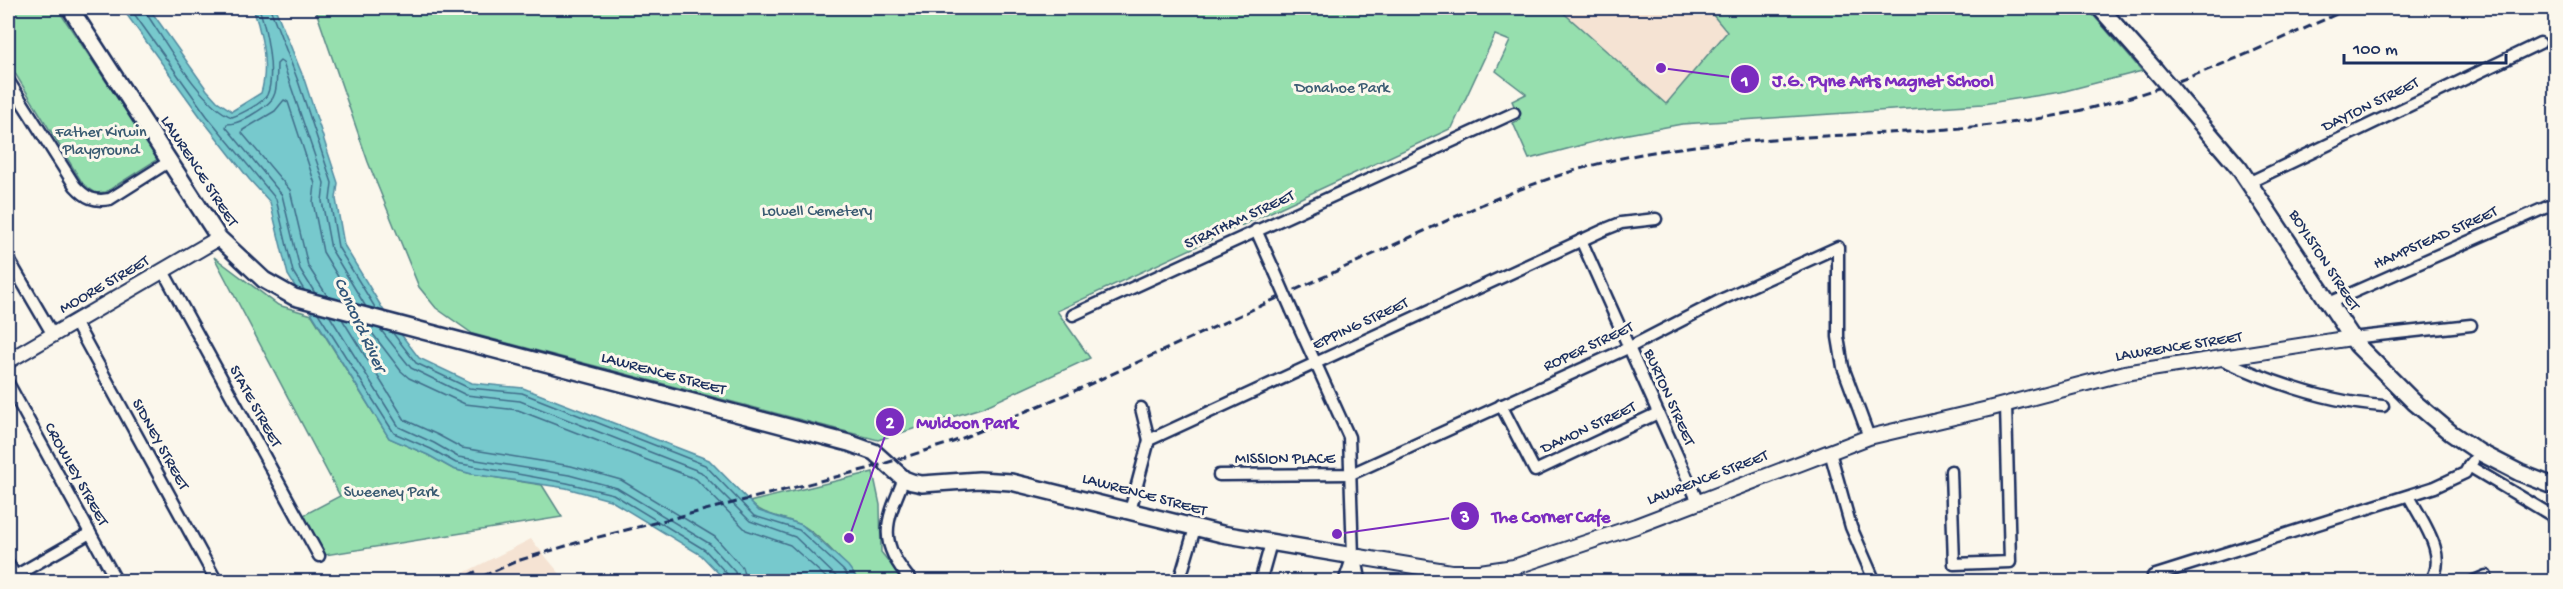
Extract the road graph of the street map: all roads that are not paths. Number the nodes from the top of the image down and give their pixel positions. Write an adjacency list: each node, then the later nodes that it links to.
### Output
1 (70, 8): 6 (main road, LAWRENCE STREET)
2 (2100, 8): 7 (main road, BOYLSTON STREET, bridge)
3 (2540, 43): 7 (street, DAYTON STREET)
4 (8, 80): 6 (street)
5 (1514, 113): 10 (street, STRATHAM STREET)
6 (170, 161): 11 (main road, LAWRENCE STREET)
7 (2248, 183): 15 (main road, BOYLSTON STREET)
8 (2556, 203): 15 (street, HAMPSTEAD STREET)
9 (1656, 219): 12 (street, EPPING STREET)
10 (1256, 230): 16 (street, STRATHAM STREET); 24 (street, bridge)
11 (219, 238): 14 (street, MOORE STREET); 39 (main road, LAWRENCE STREET)
12 (1581, 240): 21 (street, BURTON STREET); 24 (street, EPPING STREET)
13 (8, 258): 19 (street)
14 (163, 271): 17 (street, MOORE STREET); 48 (street, STATE STREET)
15 (2329, 303): 20 (main road, BOYLSTON STREET)
16 (1073, 315)
17 (75, 322): 19 (street, MOORE STREET); 55 (street, SIDNEY STREET)
18 (2471, 325): 20 (street)
19 (53, 335): 23 (street, MOORE STREET)
20 (2351, 338): 22 (street, LAWRENCE STREET); 34 (main road, BOYLSTON STREET)
21 (1628, 348): 26 (street, ROPER STREET); 30 (street, BURTON STREET); 31 (street, ROPER STREET)
22 (2218, 358): 27 (street, LAWRENCE STREET); 28 (street)
23 (8, 359)
24 (1316, 363): 32 (street, EPPING STREET); 37 (street)
25 (8, 383): 46 (street, CROWLEY STREET)
26 (1501, 405): 30 (street, DAMON STREET); 37 (street, ROPER STREET)
27 (2006, 405): 31 (street, LAWRENCE STREET); 36 (street)
28 (2383, 406)
29 (1141, 408): 32 (street)
30 (1658, 413): 42 (street, BURTON STREET)
31 (1869, 437): 33 (street, LAWRENCE STREET)
32 (1149, 440): 43 (street)
33 (1830, 452): 42 (street, LAWRENCE STREET); 61 (street)
34 (2479, 452): 35 (street); 40 (main road, BOYLSTON STREET)
35 (2469, 466): 41 (street); 44 (street)
36 (1951, 471)
37 (1351, 474): 38 (street, MISSION PLACE); 49 (street)
38 (1219, 475)
39 (904, 478): 43 (main road, LAWRENCE STREET); 56 (street)
40 (2556, 487)
41 (2409, 496): 51 (street); 62 (street)
42 (1698, 502): 49 (street, LAWRENCE STREET)
43 (1130, 511): 45 (main road, LAWRENCE STREET)
44 (2556, 518)
45 (1195, 528): 47 (main road, LAWRENCE STREET); 57 (street)
46 (90, 533): 53 (street); 54 (street, CROWLEY STREET)
47 (1271, 543): 49 (main road, LAWRENCE STREET); 58 (street)
48 (319, 556)
49 (1353, 556): 59 (street); 60 (main road)
50 (8, 563): 53 (street)
51 (2153, 576)
52 (2486, 576): 63 (street)
53 (11, 578)
54 (117, 582)
55 (217, 582)
56 (912, 582)
57 (1179, 582)
58 (1260, 582)
59 (1344, 582)
60 (1358, 582)
61 (1875, 582)
62 (2430, 582)
63 (2472, 582)

